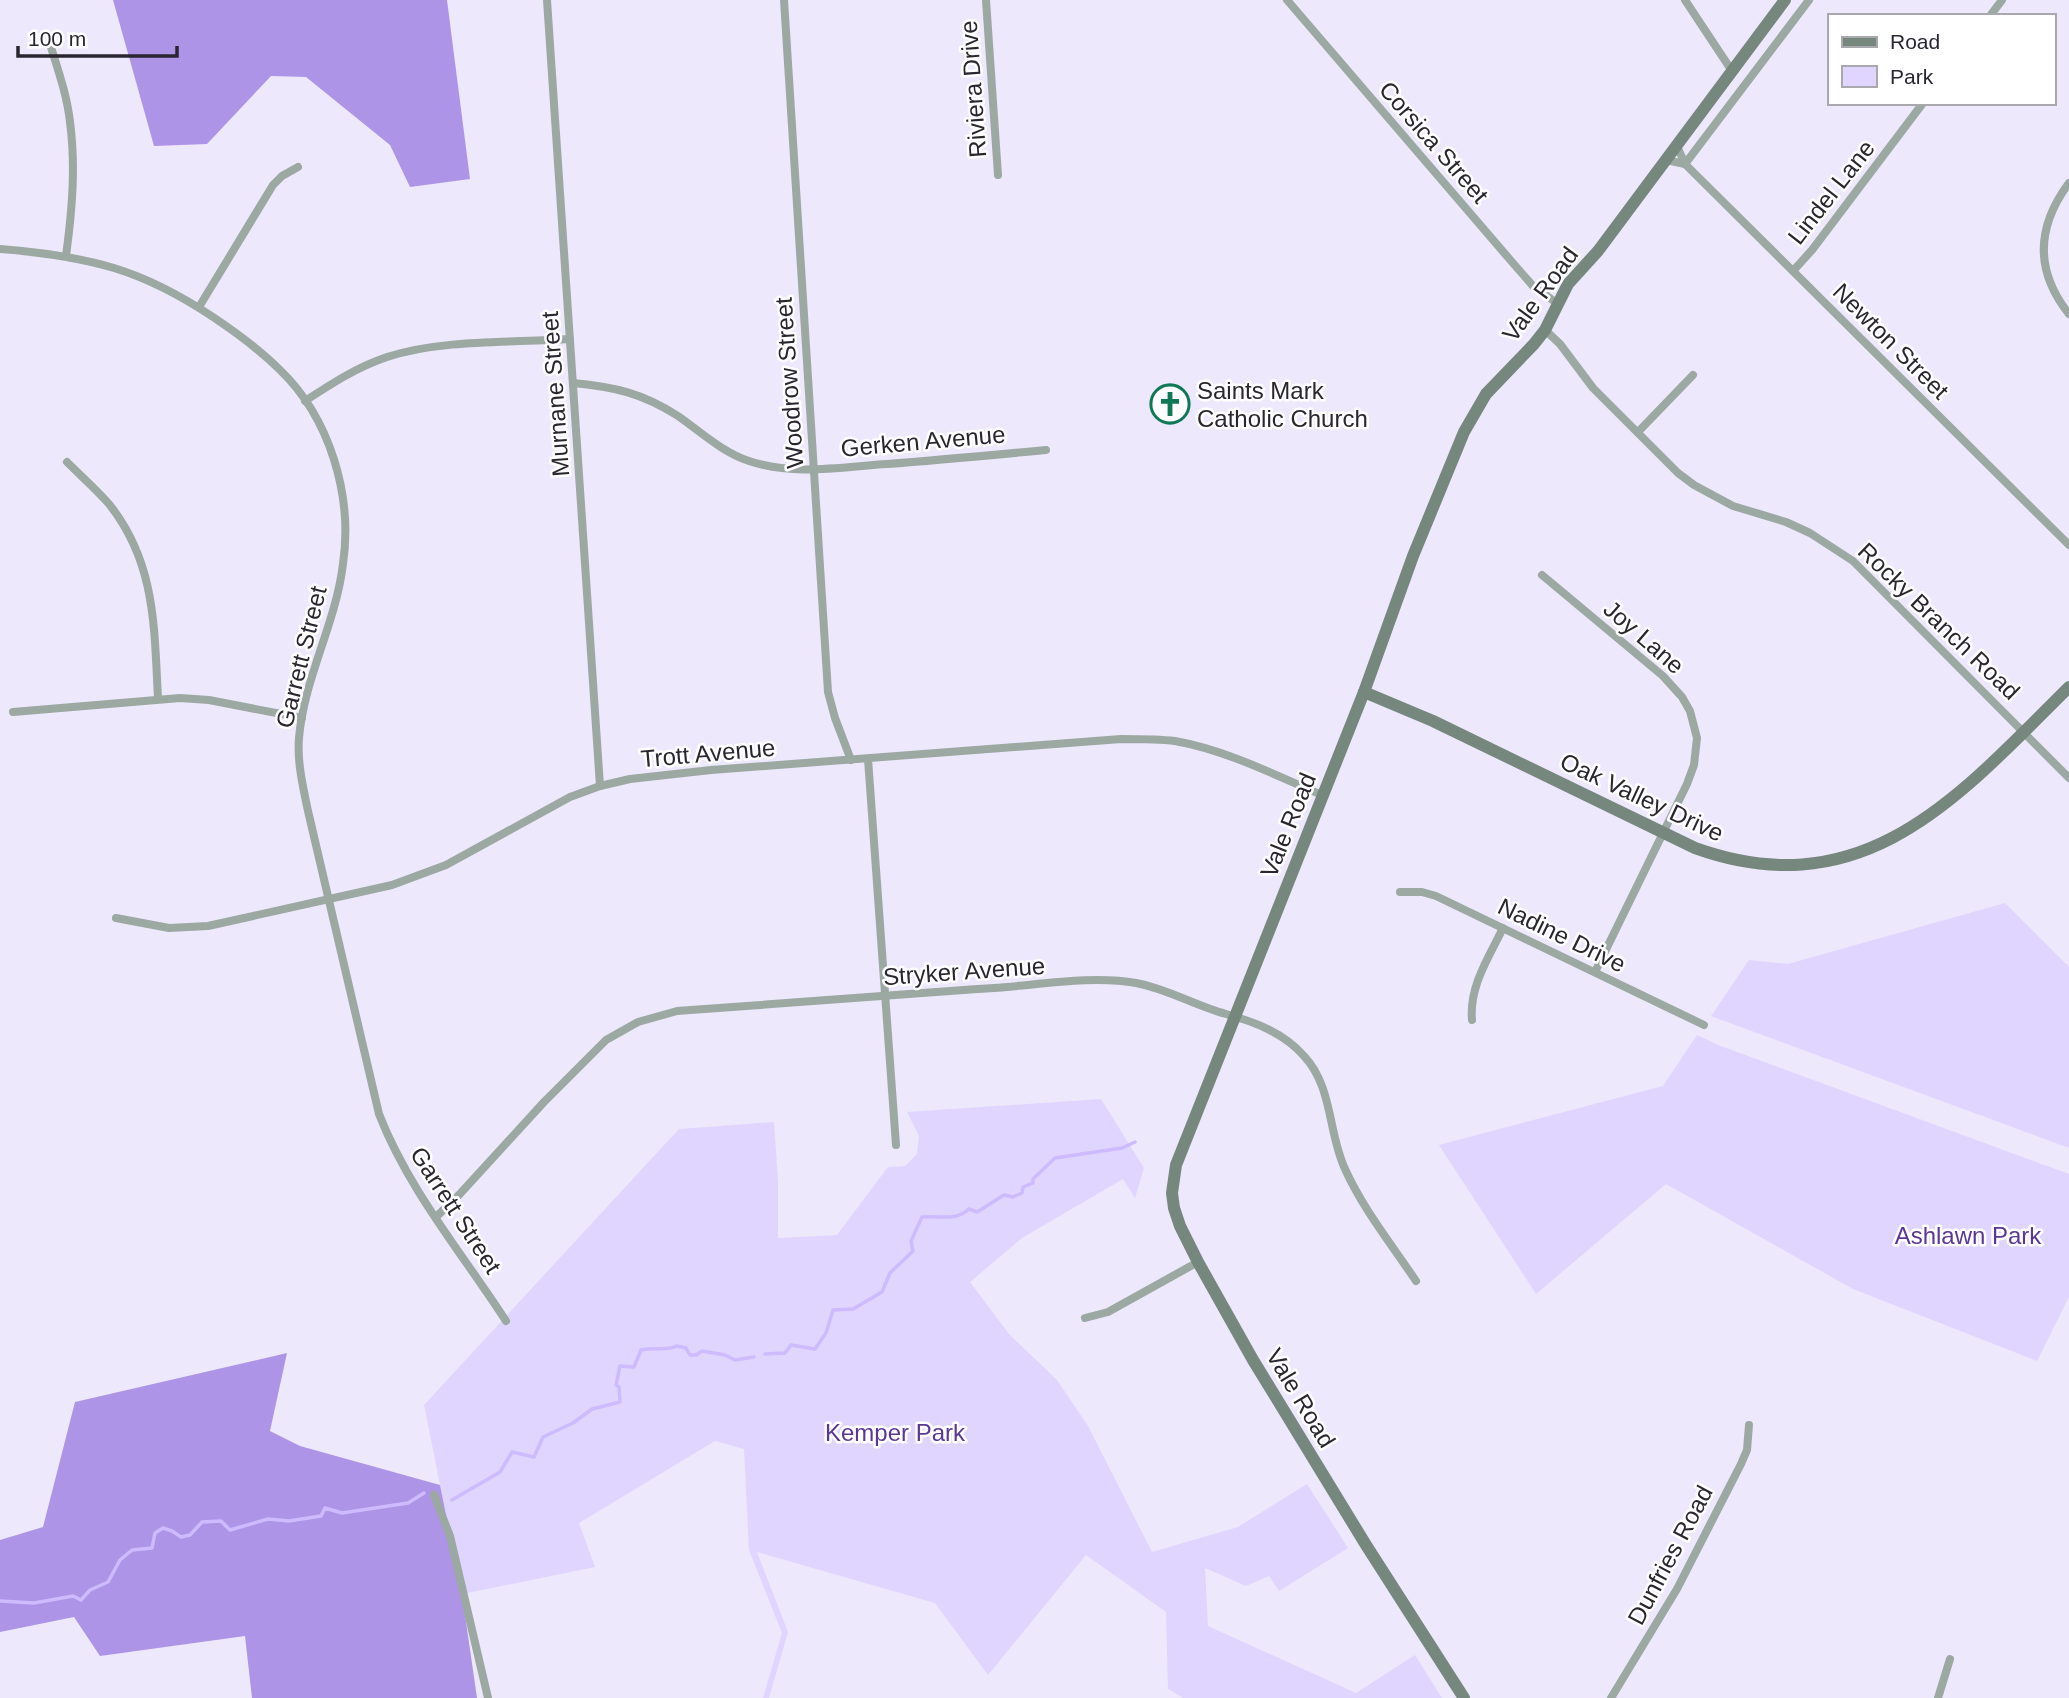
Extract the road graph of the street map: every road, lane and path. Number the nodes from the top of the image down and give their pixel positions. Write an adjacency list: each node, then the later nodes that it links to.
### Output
1 (547, 0): 24 (street, Murnane Street)
2 (784, 0): 31 (street, Woodrow Street)
3 (986, 0): 15 (street, Riviera Drive)
4 (1287, 0): 20 (street, Corsica Street)
5 (1685, 0): 9 (street)
6 (1785, 0): 9 (main road, Vale Road)
7 (1809, 0): 13 (street)
8 (50, 44): 18 (street)
9 (1731, 71): 11 (main road, Vale Road)
10 (1921, 105): 19 (street, Lindel Lane)
11 (1676, 146): 12 (main road, Vale Road); 13 (street, Newton Street)
12 (1666, 160): 13 (street); 20 (main road, Vale Road)
13 (1685, 164): 19 (street, Newton Street)
14 (298, 167): 21 (street)
15 (998, 175)
16 (2069, 183): 22 (street)
17 (0, 249): 18 (street, Garrett Street)
18 (66, 256): 21 (street, Garrett Street)
19 (1793, 271): 32 (street, Newton Street)
20 (1558, 304): 23 (main road, Vale Road)
21 (199, 307): 27 (street, Garrett Street)
22 (2069, 314)
23 (1545, 330): 28 (street, Rocky Branch Road); 35 (main road, Vale Road)
24 (570, 340): 26 (street, Murnane Street); 27 (street)
25 (1693, 375): 28 (street)
26 (573, 383): 31 (street, Gerken Avenue); 43 (street, Murnane Street)
27 (305, 401): 38 (street, Garrett Street)
28 (1638, 432): 39 (street, Rocky Branch Road)
29 (1046, 450): 31 (street, Gerken Avenue)
30 (67, 462): 36 (street)
31 (814, 469): 41 (street, Woodrow Street)
32 (2069, 545)
33 (1542, 575): 45 (street, Joy Lane)
34 (2069, 687): 39 (main road, Oak Valley Drive)
35 (1364, 692): 44 (main road, Vale Road); 45 (main road, Oak Valley Drive)
36 (158, 698): 37 (street); 38 (street)
37 (13, 712)
38 (302, 718): 47 (street, Garrett Street)
39 (2025, 732): 42 (street, Rocky Branch Road); 45 (main road, Oak Valley Drive)
40 (868, 759): 41 (street, Trott Avenue); 44 (street, Trott Avenue); 51 (street)
41 (851, 760): 43 (street, Trott Avenue)
42 (2069, 778)
43 (600, 786): 47 (street, Trott Avenue)
44 (1322, 795): 52 (main road, Vale Road)
45 (1664, 832): 50 (street, Joy Lane)
46 (1400, 892): 49 (street, Nadine Drive)
47 (328, 900): 48 (street, Trott Avenue); 56 (street, Garrett Street)
48 (116, 918)
49 (1503, 928): 50 (street, Nadine Drive); 53 (street)
50 (1595, 972): 54 (street, Nadine Drive)
51 (885, 995): 52 (street, Stryker Avenue); 55 (street); 56 (street, Stryker Avenue)
52 (1235, 1015): 57 (main road, Vale Road); 58 (street, Stryker Avenue)
53 (1472, 1020)
54 (1704, 1025)
55 (896, 1145)
56 (436, 1217): 60 (street, Garrett Street)
57 (1198, 1262): 59 (street); 65 (main road, Vale Road)
58 (1416, 1281)
59 (1085, 1318)
60 (506, 1321)
61 (1749, 1425): 66 (street, Dunfries Road)
62 (434, 1495): 64 (street)
63 (1950, 1659): 67 (street)
64 (488, 1698)
65 (1464, 1698)
66 (1611, 1698)
67 (1938, 1698)

